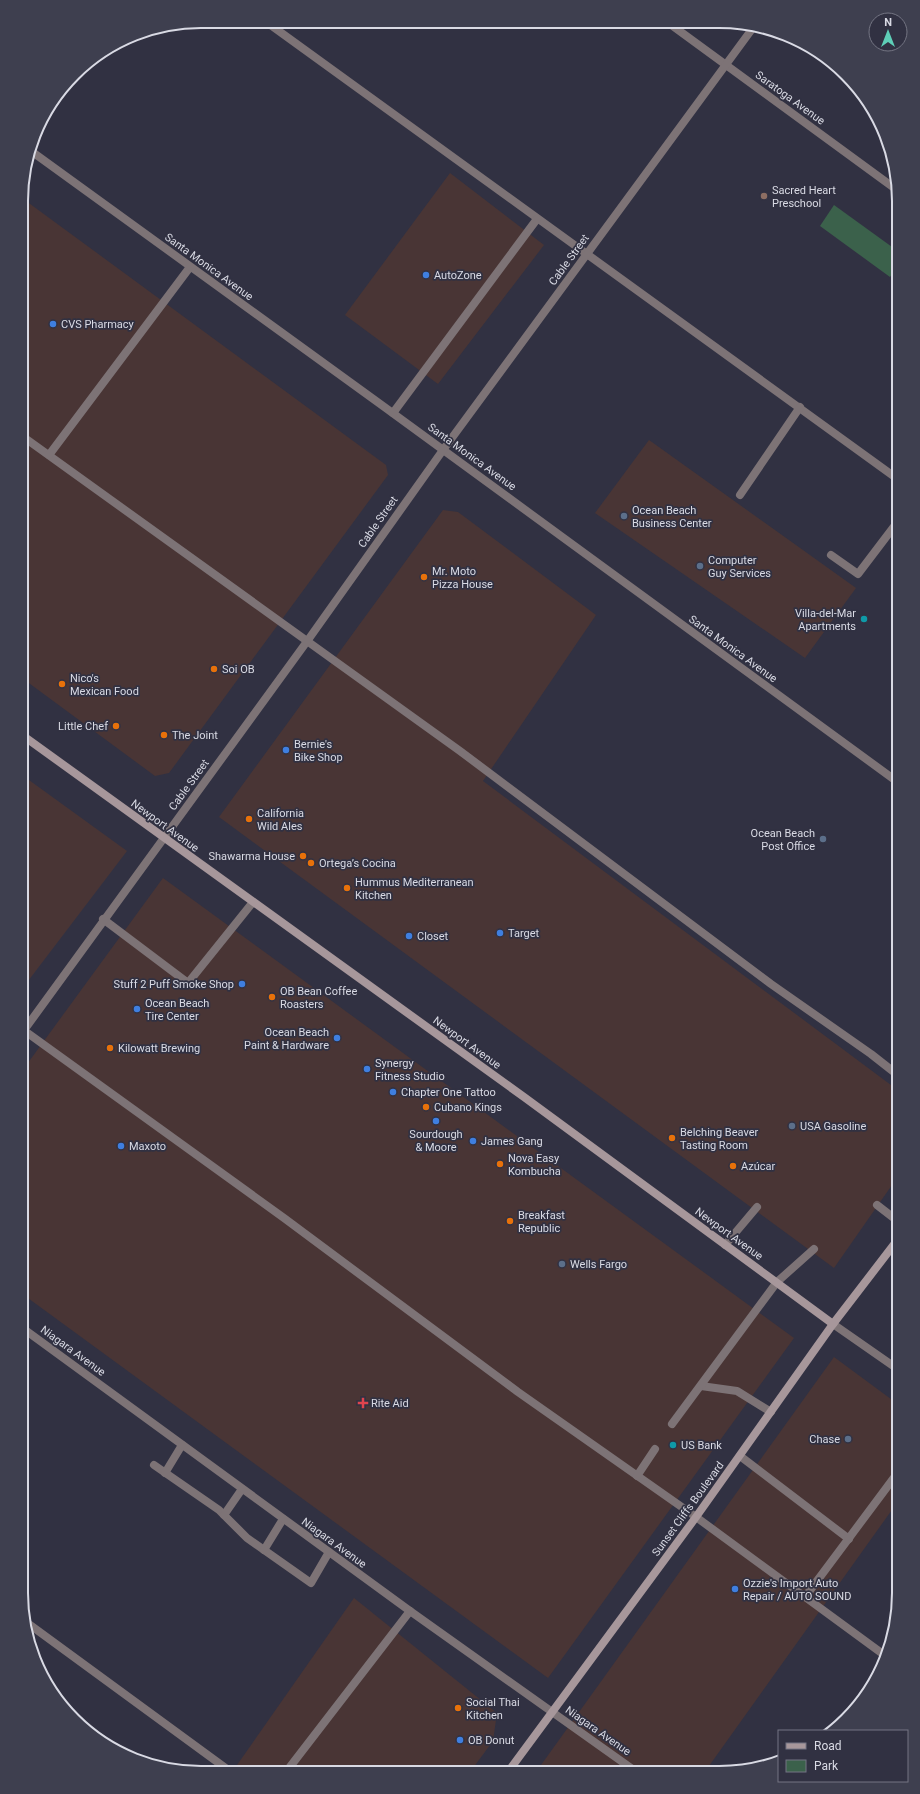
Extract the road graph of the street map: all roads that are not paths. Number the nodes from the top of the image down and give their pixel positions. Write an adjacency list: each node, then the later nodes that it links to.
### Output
1 (275, 28): 7 (street)
2 (676, 28): 4 (street, Saratoga Avenue)
3 (751, 31): 4 (street, Cable Street)
4 (725, 64): 6 (street, Saratoga Avenue); 8 (street, Cable Street)
5 (35, 154): 9 (street, Santa Monica Avenue)
6 (892, 186)
7 (537, 219): 8 (street); 11 (street)
8 (587, 255): 10 (street); 13 (street, Cable Street)
9 (190, 267): 11 (street, Santa Monica Avenue); 14 (street)
10 (800, 407): 15 (street); 16 (street)
11 (393, 413): 13 (street, Santa Monica Avenue)
12 (28, 440): 14 (street)
13 (443, 450): 19 (street, Cable Street); 21 (street, Santa Monica Avenue)
14 (49, 455): 19 (street)
15 (892, 475)
16 (740, 495)
17 (892, 529): 18 (street)
18 (831, 555)
19 (308, 640): 22 (street, Cable Street); 27 (street)
20 (28, 739): 22 (street, Newport Avenue)
21 (892, 778)
22 (164, 838): 23 (street, Newport Avenue); 24 (street, Cable Street)
23 (253, 902): 24 (street); 31 (street, Newport Avenue)
24 (103, 919): 25 (street, Cable Street)
25 (28, 1023)
26 (28, 1035): 46 (street)
27 (892, 1070)
28 (877, 1205): 30 (street)
29 (757, 1207): 31 (street)
30 (892, 1217)
31 (725, 1245): 34 (street, Newport Avenue)
32 (892, 1247): 35 (street, Sunset Cliffs Boulevard)
33 (814, 1249): 34 (street)
34 (777, 1282): 35 (street, Newport Avenue); 38 (street)
35 (833, 1324): 37 (street, Newport Avenue); 39 (street, Sunset Cliffs Boulevard)
36 (28, 1332): 41 (street, Niagara Avenue)
37 (892, 1365)
38 (701, 1386): 39 (street); 40 (street)
39 (771, 1412): 43 (street, Sunset Cliffs Boulevard)
40 (672, 1424)
41 (182, 1445): 45 (street); 48 (street, Niagara Avenue)
42 (655, 1448): 46 (street)
43 (740, 1456): 50 (street, Sunset Cliffs Boulevard); 52 (street)
44 (154, 1466): 45 (street)
45 (165, 1473): 49 (street)
46 (637, 1476): 50 (street)
47 (892, 1481): 52 (street)
48 (242, 1489): 49 (street); 51 (street, Niagara Avenue)
49 (224, 1515): 53 (street)
50 (696, 1517): 55 (street); 59 (street, Sunset Cliffs Boulevard)
51 (283, 1519): 53 (street); 54 (street, Niagara Avenue)
52 (849, 1539): 55 (street)
53 (264, 1550): 54 (street)
54 (329, 1552): 56 (street, Niagara Avenue)
55 (805, 1597): 58 (street)
56 (410, 1612): 59 (street, Niagara Avenue); 61 (street)
57 (31, 1625): 60 (street)
58 (881, 1653)
59 (551, 1712): 62 (street, Sunset Cliffs Boulevard); 63 (street, Niagara Avenue)
60 (223, 1766)
61 (291, 1766)
62 (512, 1766)
63 (628, 1766)

